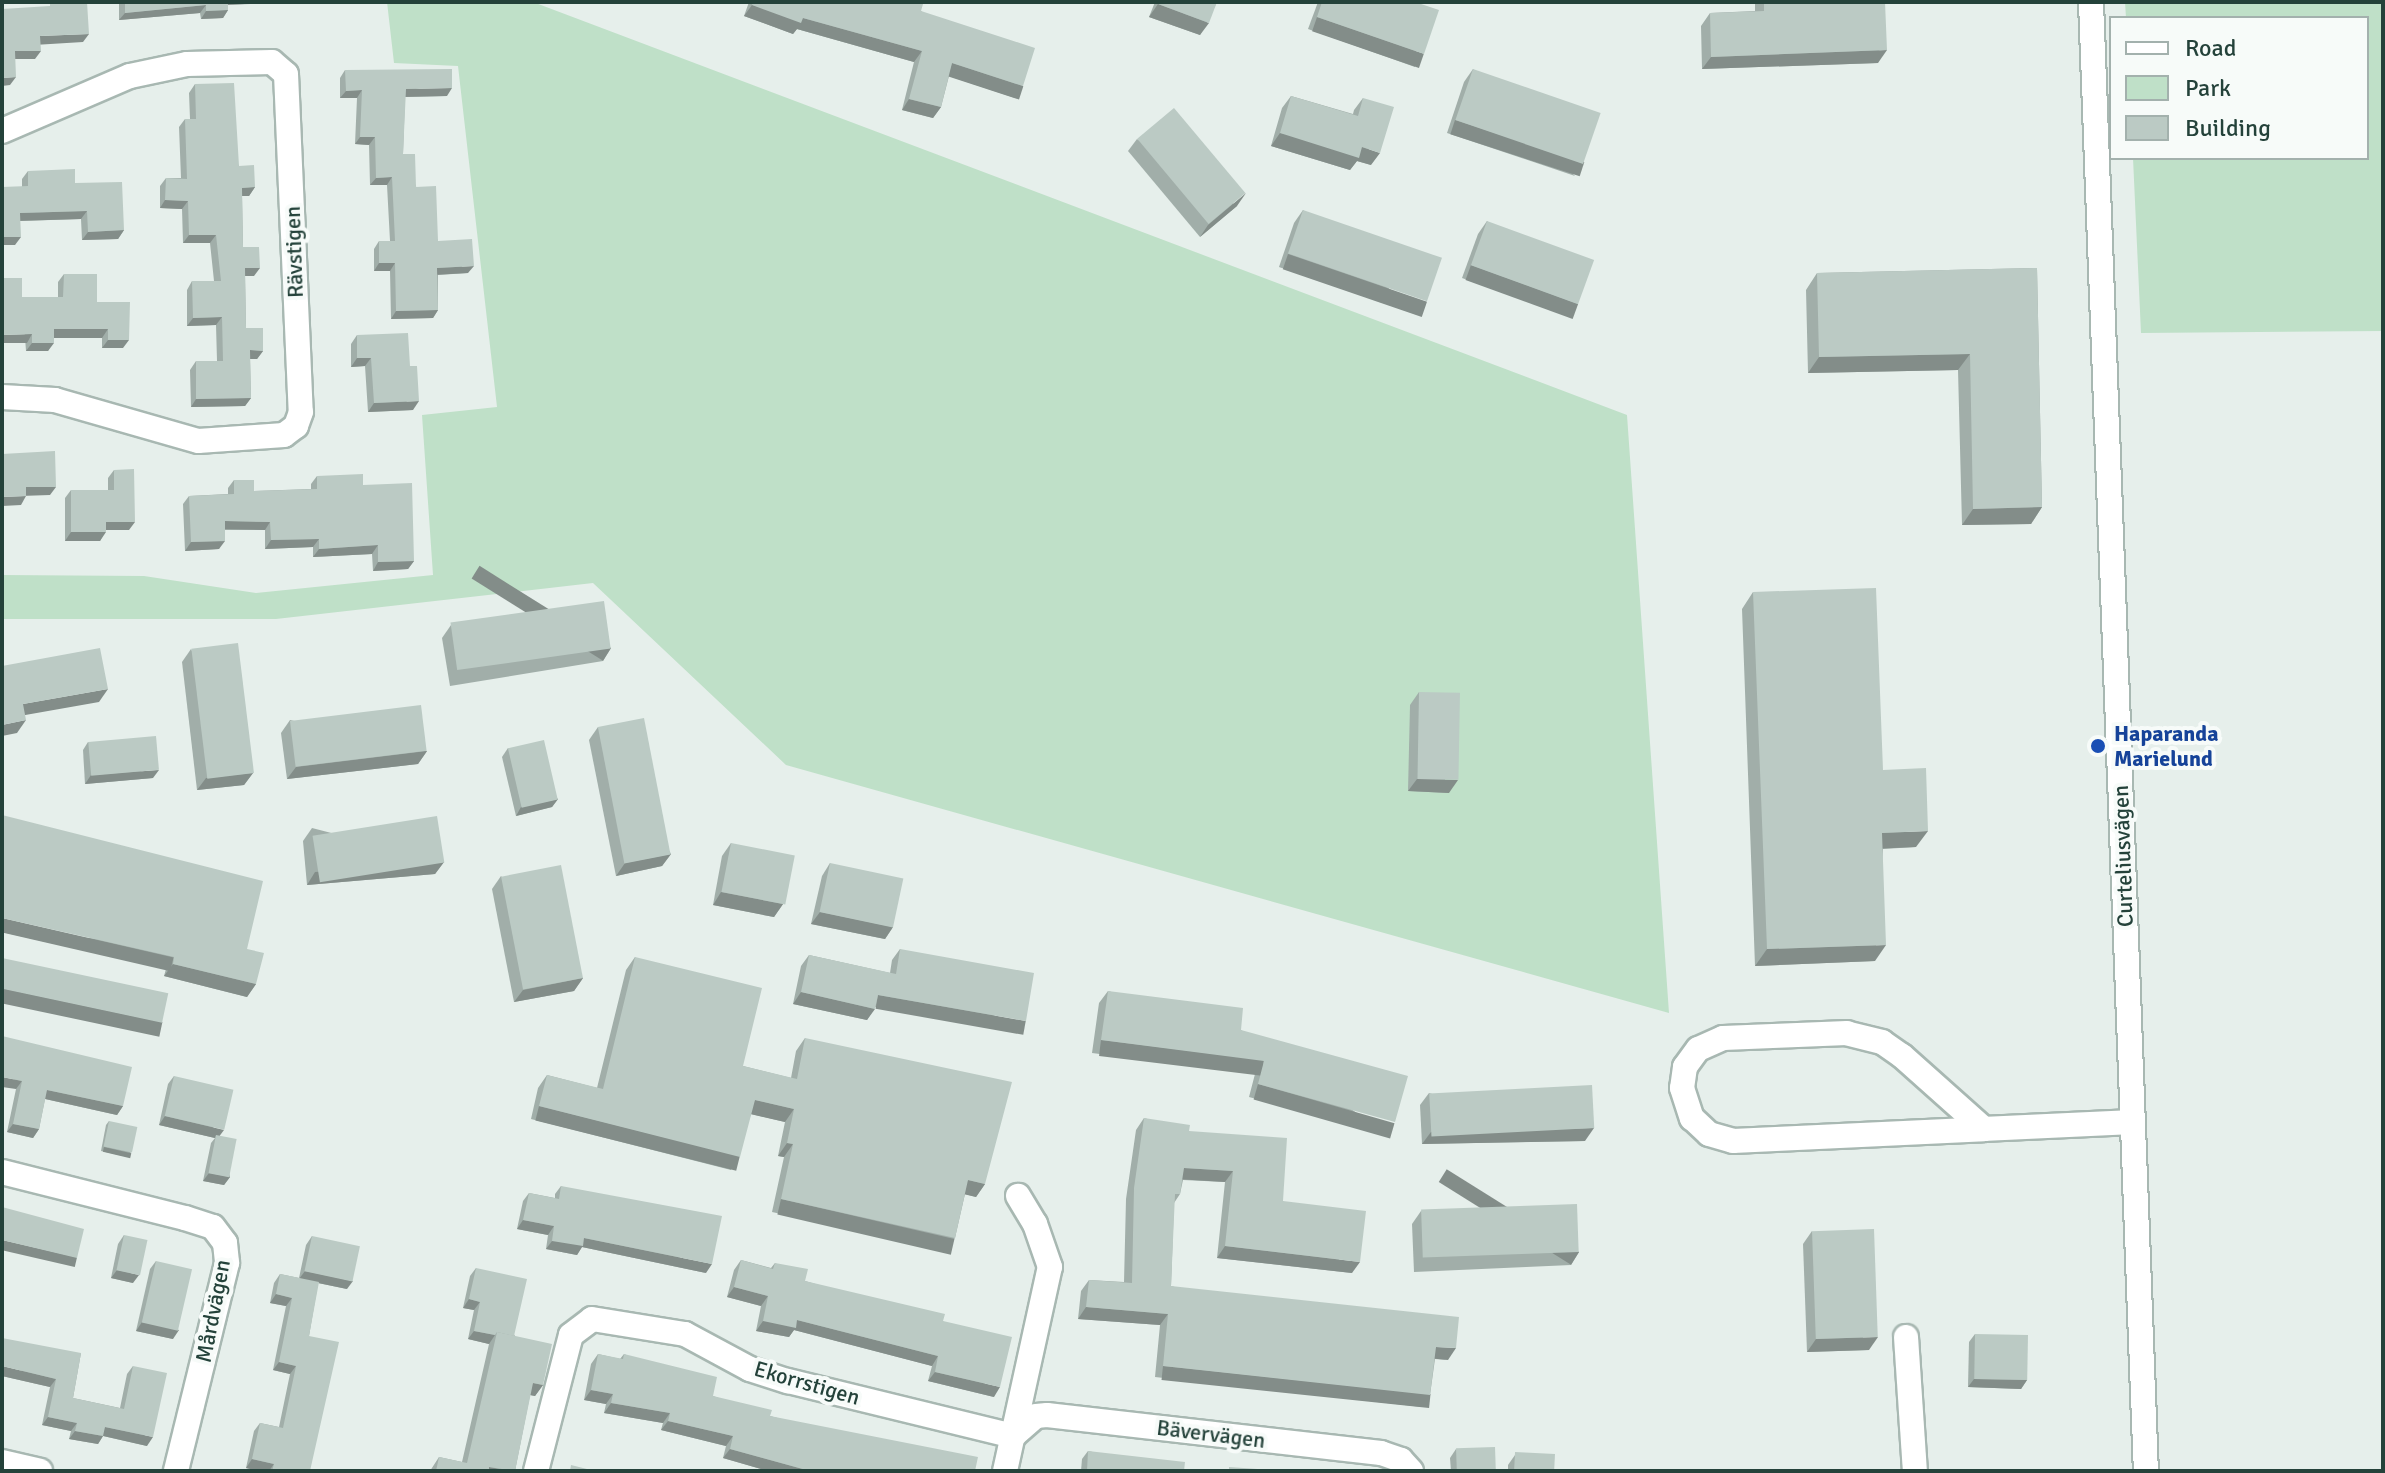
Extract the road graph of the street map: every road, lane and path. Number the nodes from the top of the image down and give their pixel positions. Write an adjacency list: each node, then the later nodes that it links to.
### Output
1 (2091, 2): 4 (street, Curteliusvägen)
2 (2, 131): 3 (street, Rävstigen)
3 (2, 397)
4 (2132, 1122): 5 (street); 17 (street, Curteliusvägen)
5 (1984, 1129): 5 (street)
6 (2, 1172): 12 (street, Mårdvägen)
7 (1018, 1196): 9 (street)
8 (1906, 1337): 16 (street)
9 (1013, 1436): 13 (street, Ekorrstigen); 14 (street); 15 (street, Bävervägen)
10 (2, 1462): 11 (street)
11 (40, 1471)
12 (176, 1471)
13 (536, 1471)
14 (1005, 1471)
15 (1411, 1471)
16 (1915, 1471)
17 (2146, 1471)

